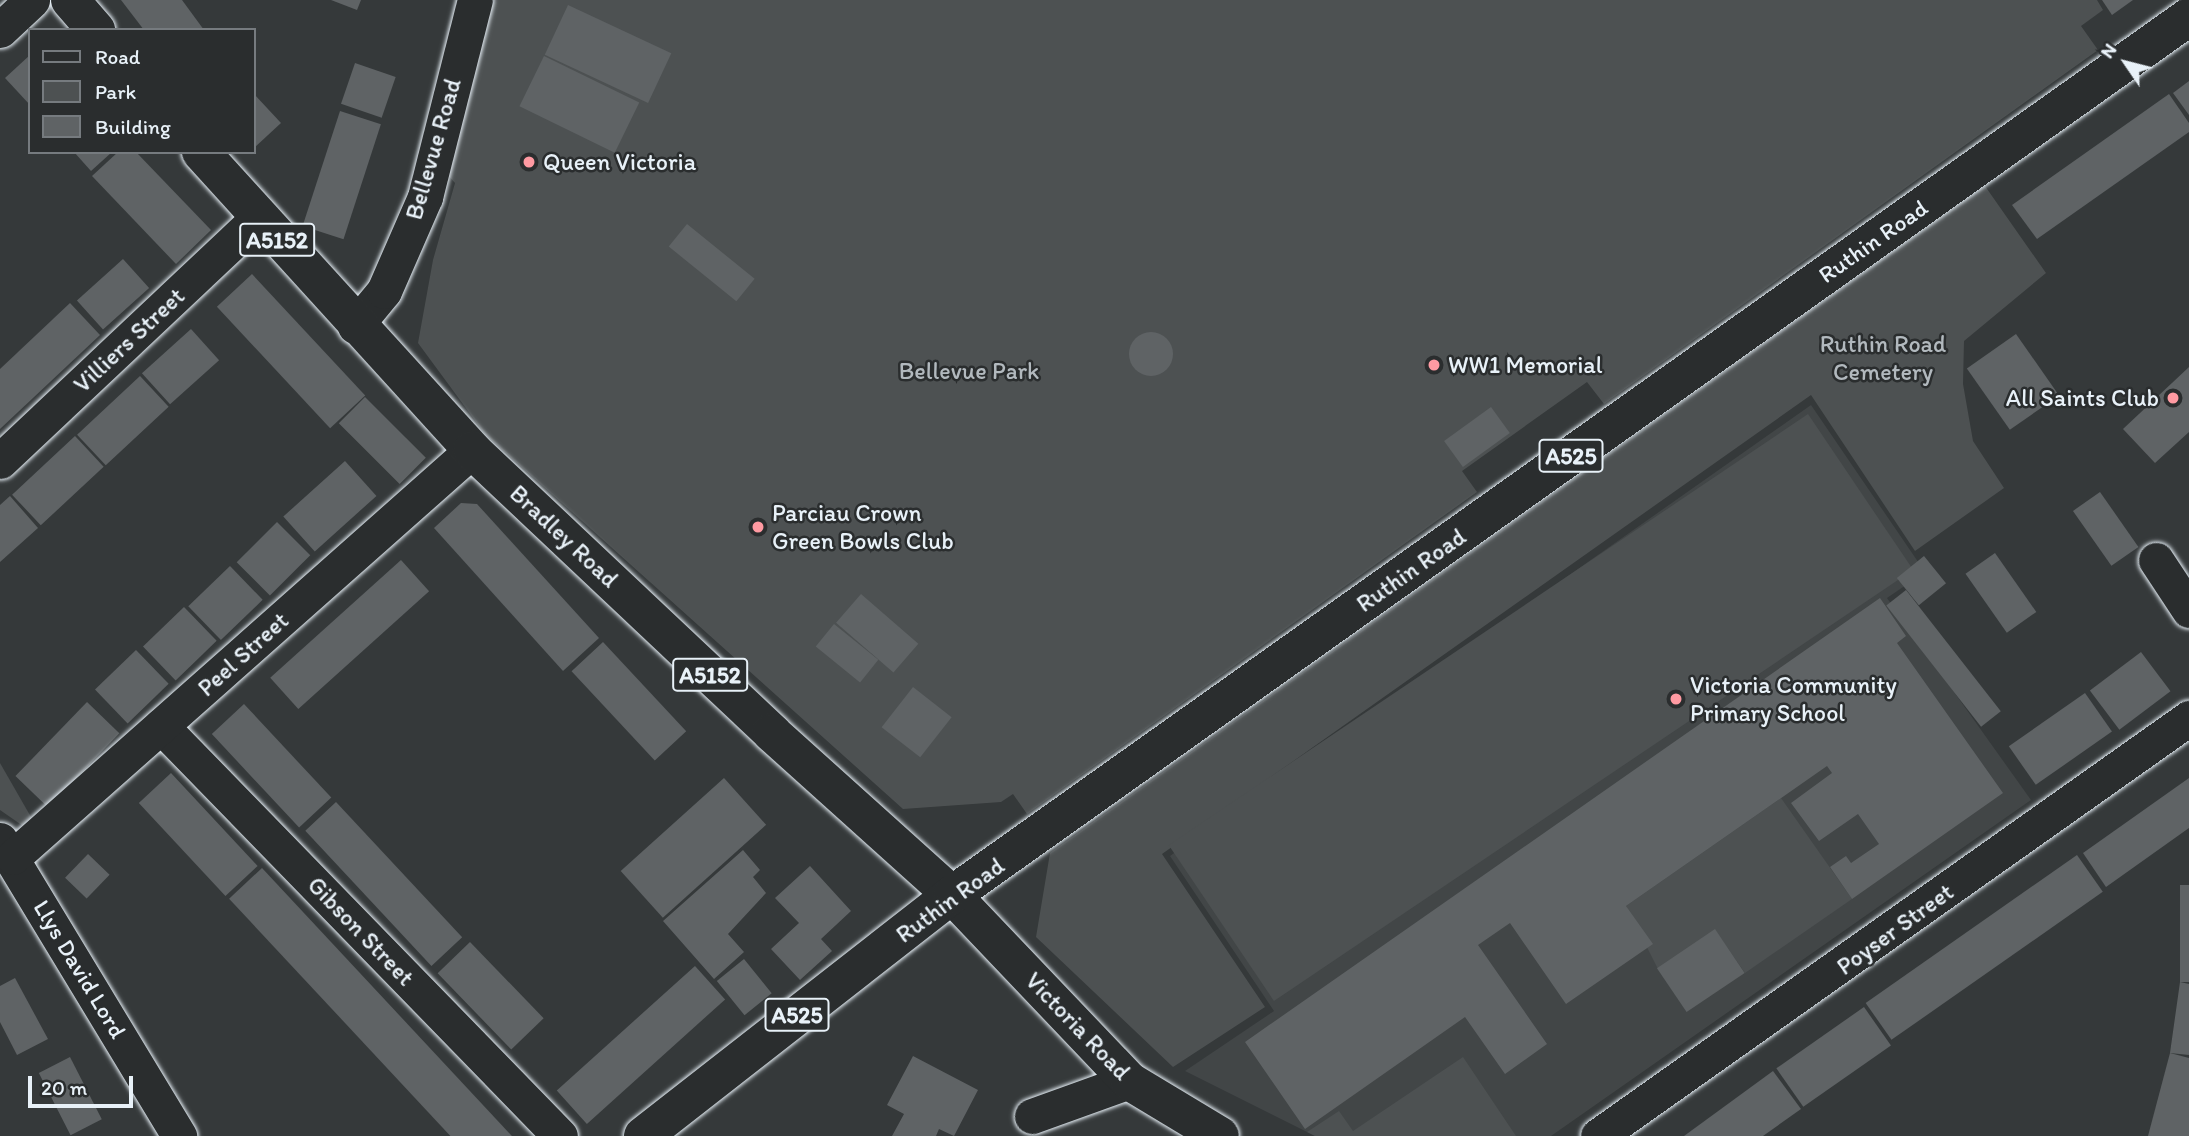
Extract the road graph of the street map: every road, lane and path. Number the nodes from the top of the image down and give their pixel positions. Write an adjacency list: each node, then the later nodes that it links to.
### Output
1 (32, 0): 6 (street)
2 (71, 0): 5 (main road)
3 (475, 0): 9 (street, Bellevue Road)
4 (2189, 17): 17 (main road, Ruthin Road / A525)
5 (94, 28)
6 (0, 30)
7 (203, 154): 8 (main road, Bradley Road / A5152)
8 (257, 219): 9 (main road, Bradley Road / A5152); 11 (street, Villiers Street)
9 (355, 326): 10 (main road, Bradley Road / A5152)
10 (472, 450): 15 (street, Peel Street); 17 (main road, Bradley Road / A5152)
11 (0, 461)
12 (2156, 560): 13 (street)
13 (2189, 610)
14 (2189, 718): 24 (street, Poyser Street)
15 (161, 726): 16 (street, Peel Street); 21 (street, Gibson Street)
16 (7, 848): 20 (street, Llys David Lord)
17 (952, 895): 18 (main road, Victoria Road / A5152); 22 (main road, Ruthin Road / A525)
18 (1129, 1081): 19 (street); 23 (main road, Victoria Road / A5152)
19 (1032, 1116)
20 (179, 1136)
21 (560, 1136)
22 (643, 1136)
23 (1220, 1136)
24 (1598, 1136)

